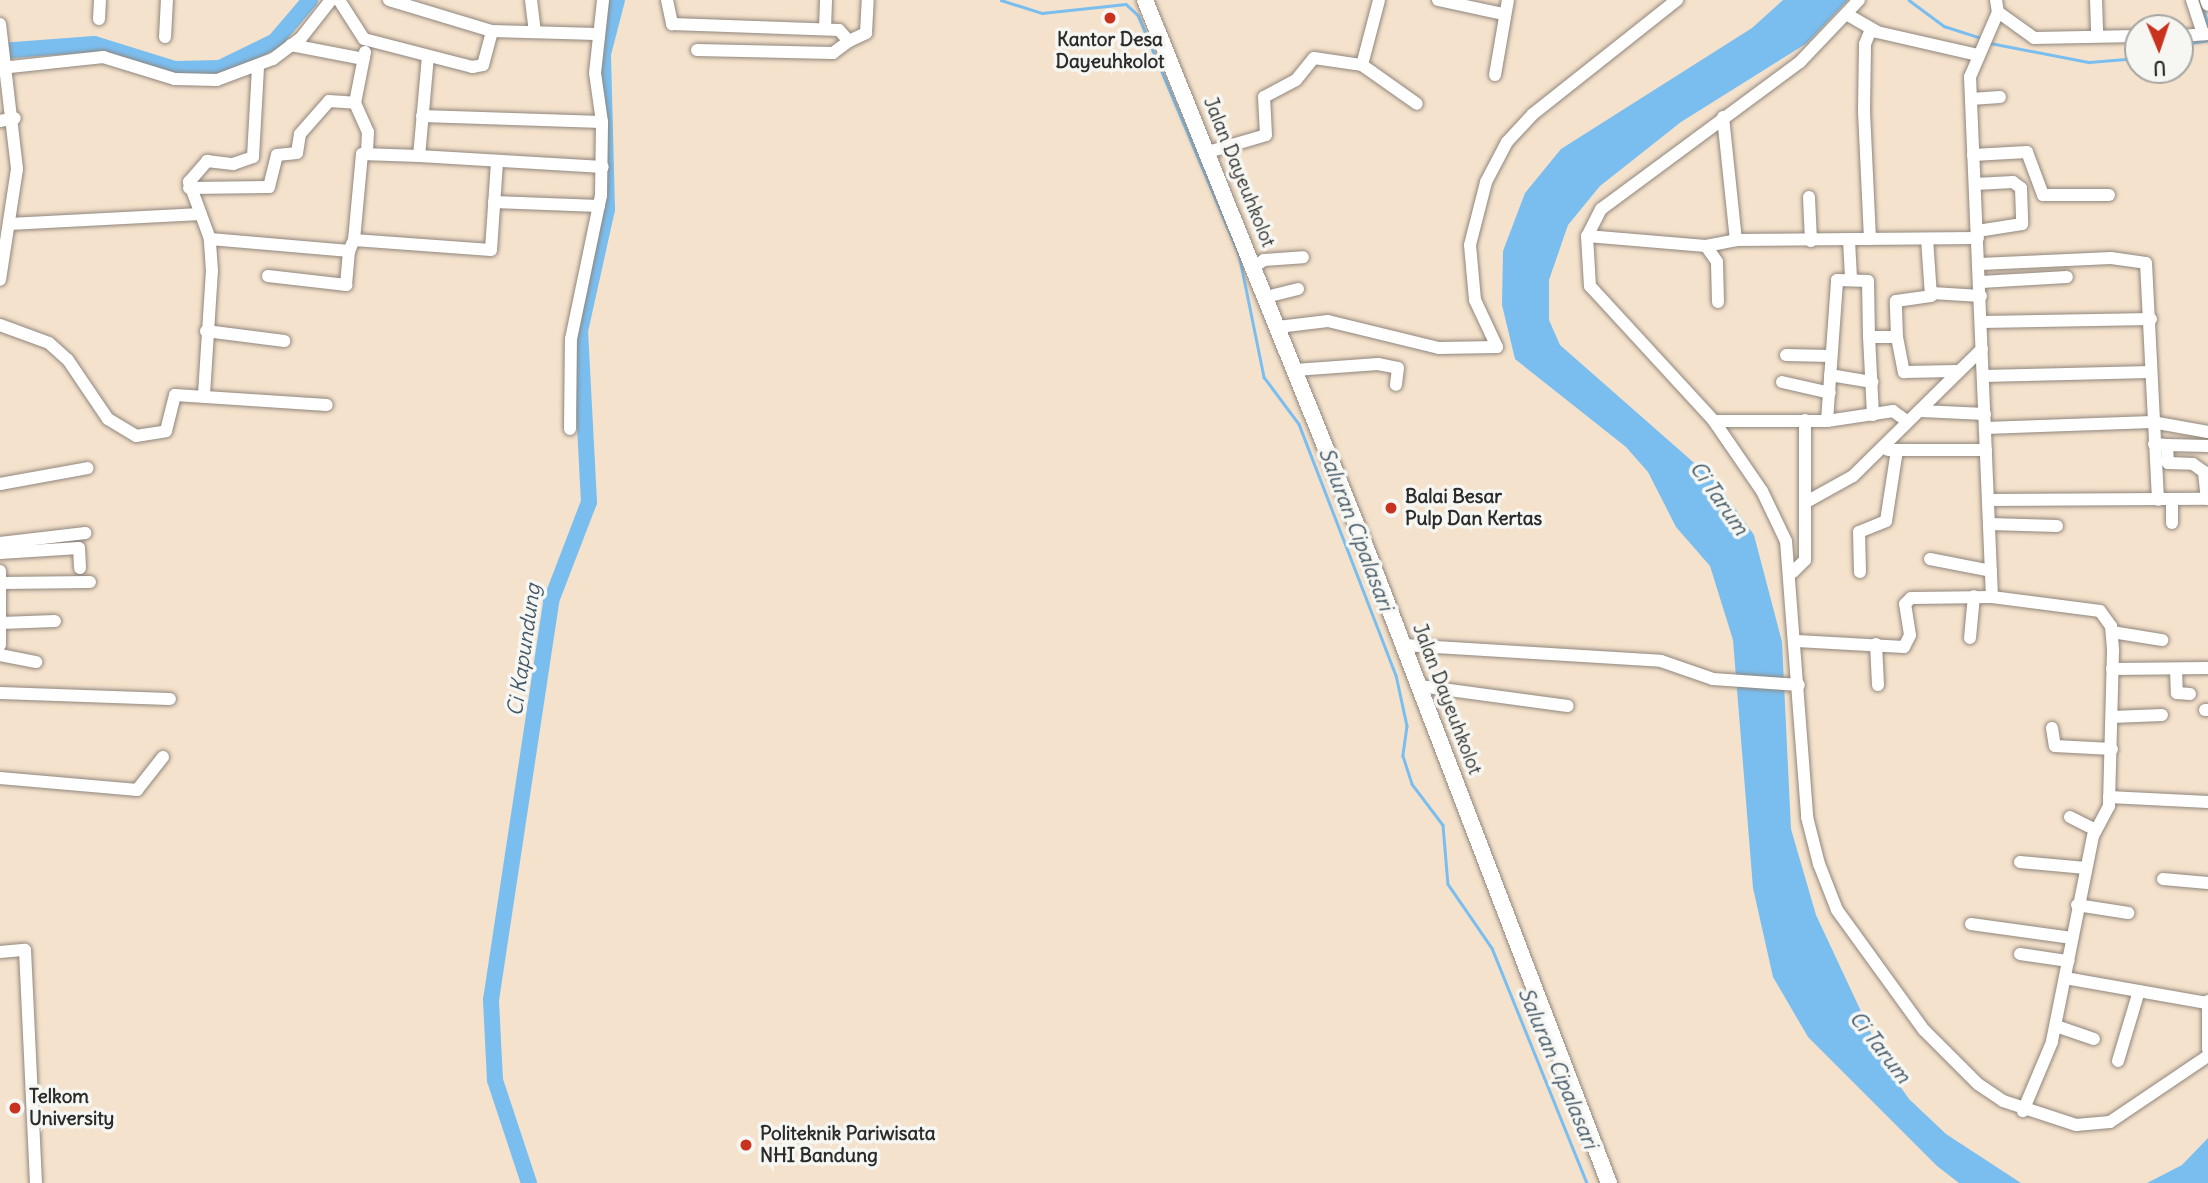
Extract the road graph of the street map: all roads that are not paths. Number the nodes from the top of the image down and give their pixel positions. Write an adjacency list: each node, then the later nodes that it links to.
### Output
1 (100, 0): 22 (street)
2 (167, 0): 32 (street)
3 (331, 0): 35 (street)
4 (339, 0): 33 (street)
5 (389, 0): 26 (street)
6 (531, 0): 27 (street)
7 (603, 0): 28 (street)
8 (667, 0): 24 (street)
9 (826, 0): 24 (street)
10 (868, 0): 34 (street)
11 (1145, 0): 53 (main road, Jalan Dayeuhkolot)
12 (1379, 0): 41 (street)
13 (1438, 0): 20 (street)
14 (1508, 0): 20 (street)
15 (1677, 0): 93 (street)
16 (1859, 0): 21 (street)
17 (2096, 0): 30 (street)
18 (2192, 0): 29 (street)
19 (1997, 6): 30 (street); 36 (street)
20 (1503, 14): 43 (street)
21 (1848, 15): 25 (street); 49 (street)
22 (99, 19)
23 (0, 24): 40 (street)
24 (825, 29): 34 (street)
25 (1871, 29): 36 (street); 73 (street)
26 (492, 31): 27 (street); 38 (street)
27 (536, 32): 28 (street)
28 (596, 34): 52 (street)
29 (2206, 34)
30 (2097, 36): 31 (street)
31 (2124, 36)
32 (164, 37)
33 (368, 41): 38 (street); 39 (street)
34 (849, 41): 37 (street)
35 (291, 45): 39 (street); 42 (street)
36 (1981, 49): 45 (street)
37 (697, 50)
38 (428, 56): 48 (street)
39 (364, 60): 46 (street)
40 (9, 63): 42 (street); 50 (street)
41 (1363, 65): 47 (street); 53 (street)
42 (258, 67): 60 (street)
43 (1495, 75)
44 (2000, 97): 45 (street)
45 (1970, 99): 55 (street)
46 (355, 103): 54 (street); 60 (street)
47 (1417, 104)
48 (422, 116): 52 (street); 56 (street)
49 (1723, 117): 68 (street); 71 (street)
50 (15, 118): 51 (street); 66 (street)
51 (0, 121)
52 (602, 122): 58 (street)
53 (1209, 152): 79 (main road, Jalan Dayeuhkolot)
54 (368, 155): 56 (street); 75 (street)
55 (1973, 155): 59 (street); 61 (street)
56 (419, 156): 57 (street)
57 (497, 161): 58 (street); 63 (street)
58 (603, 167): 64 (street)
59 (1975, 184): 67 (street); 67 (street)
60 (189, 187): 65 (street)
61 (2109, 195)
62 (1809, 197): 74 (street)
63 (494, 202): 64 (street); 75 (street)
64 (599, 206): 121 (street)
65 (201, 214): 66 (street); 69 (street)
66 (9, 224): 81 (street)
67 (1978, 235): 70 (street); 78 (street)
68 (1587, 236): 76 (street); 116 (street)
69 (210, 239): 75 (street); 94 (street)
70 (1927, 239): 73 (street); 86 (street)
71 (1736, 240): 74 (street); 76 (street)
72 (1849, 240): 73 (street); 74 (street); 83 (street)
73 (1870, 240)
74 (1811, 241)
75 (352, 246): 80 (street)
76 (1706, 246): 89 (street)
77 (1303, 257): 79 (street)
78 (1980, 264): 84 (street); 90 (street)
79 (1254, 267): 88 (main road, Jalan Dayeuhkolot)
80 (268, 276)
81 (0, 277)
82 (2067, 277): 84 (street)
83 (1851, 278): 95 (street); 100 (street)
84 (1981, 282): 87 (street)
85 (1298, 289): 88 (street)
86 (1932, 293): 87 (street); 96 (street)
87 (1981, 296): 91 (street)
88 (1266, 297): 93 (main road, Jalan Dayeuhkolot)
89 (1718, 302)
90 (2151, 318): 91 (street); 103 (street)
91 (1982, 322): 98 (street)
92 (0, 325): 110 (street)
93 (1278, 327): 101 (main road, Jalan Dayeuhkolot)
94 (206, 331): 97 (street); 110 (street)
95 (1869, 337): 96 (street); 107 (street)
96 (1897, 337): 102 (street)
97 (284, 341)
98 (1982, 349): 102 (street); 105 (street)
99 (1786, 355): 100 (street)
100 (1830, 356): 104 (street)
101 (1294, 370): 108 (street); 161 (main road, Jalan Dayeuhkolot)
102 (1957, 371): 112 (street)
103 (2151, 372): 105 (street); 119 (street)
104 (1830, 375): 107 (street); 109 (street)
105 (1983, 376): 113 (street)
106 (1782, 382): 109 (street)
107 (1871, 382): 114 (street)
108 (1396, 385)
109 (1830, 393): 117 (street)
110 (204, 394): 111 (street)
111 (327, 405)
112 (1920, 411): 113 (street); 118 (street)
113 (1985, 414): 120 (street)
114 (1873, 415): 117 (street); 118 (street)
115 (1805, 420): 116 (street); 117 (street); 136 (street)
116 (1714, 421): 147 (street)
117 (1827, 421)
118 (1908, 421): 126 (street)
119 (2152, 422): 120 (street); 122 (street); 123 (street)
120 (1985, 428): 128 (street)
121 (570, 429)
122 (2208, 432)
123 (2154, 444): 124 (street); 135 (street)
124 (2167, 445): 125 (street); 130 (street)
125 (2204, 445): 130 (street)
126 (1878, 450): 127 (street); 136 (street)
127 (1897, 450): 128 (street); 148 (street)
128 (1986, 450): 134 (street)
129 (88, 468): 131 (street)
130 (2201, 469): 133 (street)
131 (0, 484)
132 (2172, 499): 133 (street); 135 (street); 137 (street)
133 (2208, 499)
134 (1988, 500): 135 (street); 138 (street)
135 (2158, 500)
136 (1808, 501): 147 (street)
137 (2172, 523)
138 (1990, 524): 139 (street); 146 (street)
139 (2057, 526)
140 (85, 533): 141 (street)
141 (0, 543)
142 (0, 553): 144 (street)
143 (1930, 559): 146 (street)
144 (80, 568)
145 (0, 571): 150 (street)
146 (1991, 571): 152 (street)
147 (1793, 572): 158 (street)
148 (1860, 572)
149 (90, 582): 150 (street)
150 (0, 583): 154 (street)
151 (1973, 596): 152 (street); 156 (street); 159 (street)
152 (1993, 597): 155 (street)
153 (55, 621): 154 (street)
154 (1, 623): 160 (street)
155 (2112, 632): 157 (street); 165 (street)
156 (1970, 638)
157 (2162, 640)
158 (1797, 641): 159 (street); 167 (street)
159 (1876, 644): 168 (street)
160 (0, 645)
161 (1403, 645): 167 (street); 169 (main road, Jalan Dayeuhkolot)
162 (0, 655): 163 (street)
163 (36, 662)
164 (2208, 668): 166 (street)
165 (2112, 669): 166 (street); 175 (street)
166 (2176, 669): 171 (street)
167 (1799, 685): 203 (street)
168 (1878, 685)
169 (1420, 687): 173 (street); 205 (main road, Jalan Dayeuhkolot)
170 (0, 693): 172 (street)
171 (2190, 694)
172 (170, 699)
173 (1567, 706)
174 (2162, 715): 175 (street)
175 (2112, 717): 177 (street)
176 (2052, 729): 177 (street)
177 (2112, 749): 180 (street)
178 (163, 757): 179 (street)
179 (0, 778)
180 (2109, 797): 181 (street); 183 (street)
181 (2208, 802)
182 (2070, 817): 183 (street)
183 (2095, 830): 185 (street)
184 (2020, 862): 185 (street)
185 (2085, 867): 188 (street)
186 (2163, 879): 187 (street)
187 (2208, 883)
188 (2077, 905): 189 (street); 191 (street)
189 (2128, 913)
190 (1970, 924): 191 (street)
191 (2072, 938): 194 (street)
192 (0, 952): 204 (street)
193 (2020, 954): 194 (street)
194 (2068, 961): 195 (street)
195 (2065, 978): 196 (street); 198 (street)
196 (2139, 991): 197 (street); 202 (street)
197 (2208, 1002): 200 (street)
198 (2056, 1026): 199 (street); 203 (street)
199 (2094, 1039)
200 (2208, 1049)
201 (2208, 1056): 203 (street)
202 (2118, 1061)
203 (2023, 1111)
204 (36, 1183)
205 (1609, 1183)

